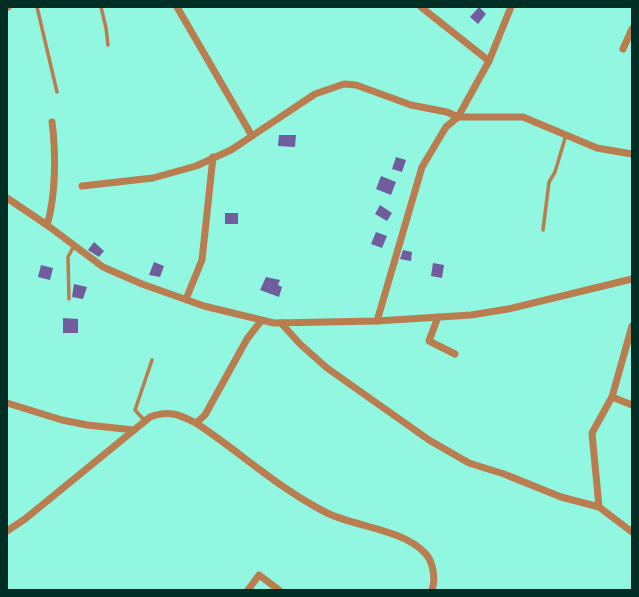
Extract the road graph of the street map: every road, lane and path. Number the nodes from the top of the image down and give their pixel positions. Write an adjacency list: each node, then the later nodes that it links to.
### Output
1 (37, 7): 10 (lane)
2 (100, 7): 7 (lane)
3 (177, 7): 13 (street)
4 (421, 7): 9 (street)
5 (511, 7): 9 (street)
6 (632, 29): 8 (street)
7 (108, 45)
8 (623, 49)
9 (489, 61): 11 (street)
10 (57, 92)
11 (458, 117): 13 (street); 14 (street); 27 (street)
12 (52, 122): 19 (street)
13 (252, 136): 16 (street)
14 (566, 136): 15 (street); 20 (lane)
15 (632, 154)
16 (213, 157): 17 (street); 24 (street)
17 (82, 186)
18 (7, 198): 19 (street)
19 (47, 225): 21 (street)
20 (543, 230)
21 (74, 246): 23 (lane); 24 (street)
22 (632, 279): 25 (street)
23 (69, 299)
24 (186, 299): 26 (street)
25 (438, 317): 27 (street); 30 (street)
26 (261, 321): 28 (street); 36 (street)
27 (376, 321): 28 (street)
28 (281, 323): 38 (street)
29 (632, 326): 32 (street)
30 (455, 354)
31 (152, 360): 35 (lane)
32 (612, 397): 34 (street); 38 (street)
33 (7, 403): 37 (street)
34 (632, 405)
35 (145, 421): 36 (street); 37 (street)
36 (196, 423): 43 (street)
37 (134, 430): 39 (street)
38 (598, 507): 40 (street)
39 (7, 531)
40 (632, 532)
41 (248, 590): 42 (street)
42 (279, 590)
43 (432, 590)

